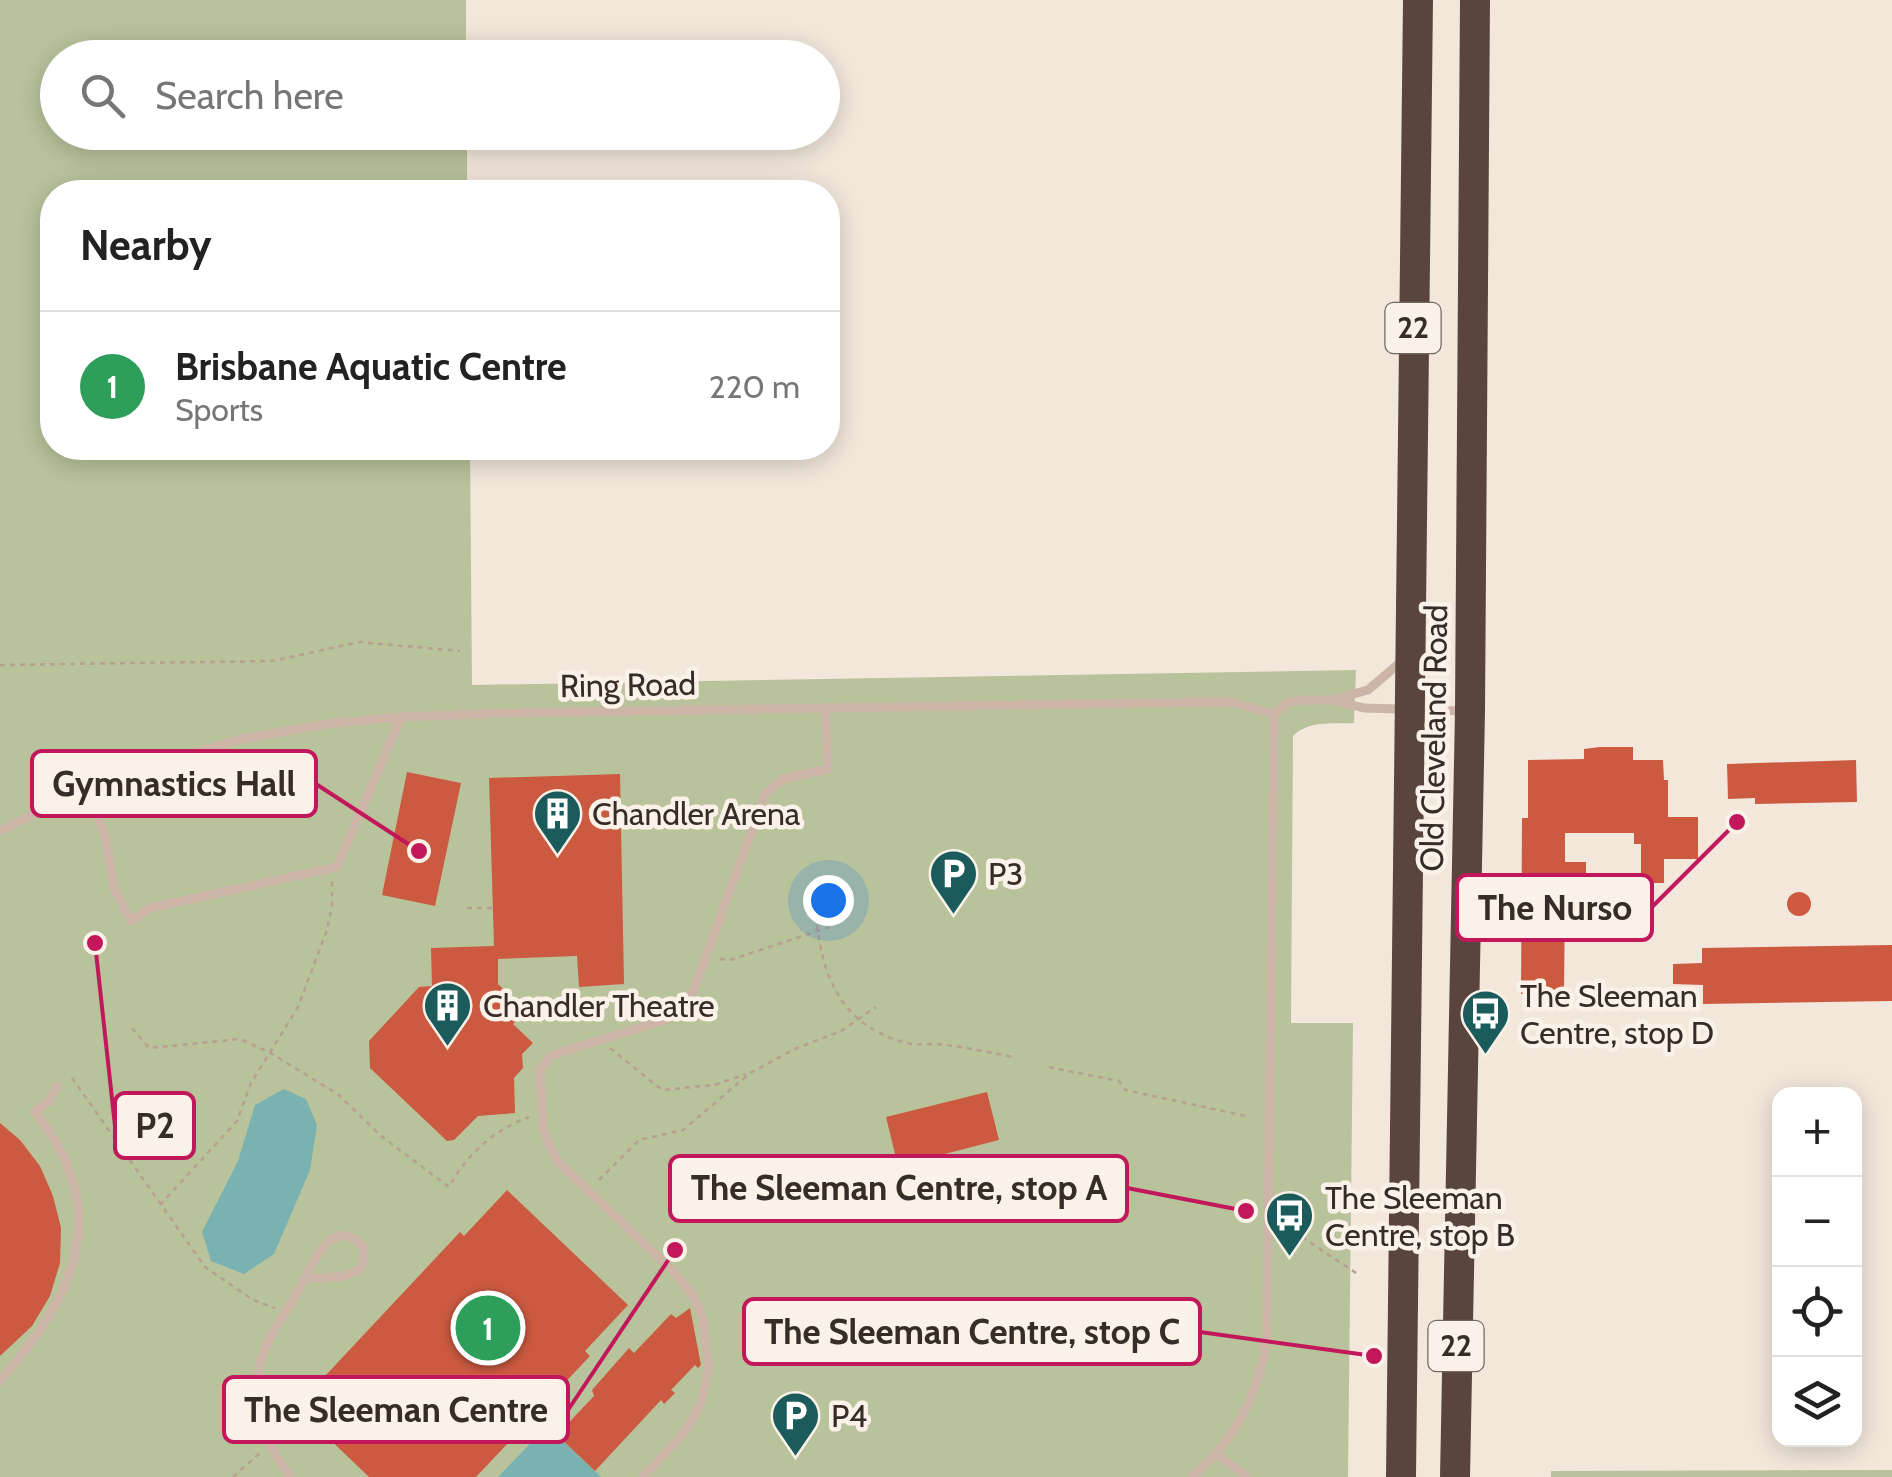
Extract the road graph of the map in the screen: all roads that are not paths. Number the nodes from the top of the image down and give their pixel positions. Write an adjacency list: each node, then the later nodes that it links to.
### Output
1 (1418, 0): 3 (highway, Old Cleveland Road / 22)
2 (1475, 0): 7 (highway, Old Cleveland Road / 22)
3 (1409, 656): 4 (lane); 6 (highway, Old Cleveland Road / 22)
4 (1332, 700): 6 (lane); 8 (lane)
5 (825, 708): 8 (lane, Ring Road); 9 (lane, Ring Road); 17 (lane)
6 (1408, 709): 7 (lane); 20 (highway, Old Cleveland Road / 22)
7 (1470, 711): 21 (highway, Old Cleveland Road / 22)
8 (1274, 714): 15 (lane)
9 (402, 717): 10 (lane, Ring Road); 10 (lane)
10 (88, 790): 11 (lane, Ring Road)
11 (0, 831)
12 (57, 1086): 14 (lane)
13 (304, 1279): 13 (lane); 16 (lane)
14 (0, 1381)
15 (1217, 1454): 18 (lane); 19 (lane)
16 (291, 1477)
17 (643, 1477)
18 (1192, 1477)
19 (1247, 1477)
20 (1401, 1477)
21 (1455, 1477)

